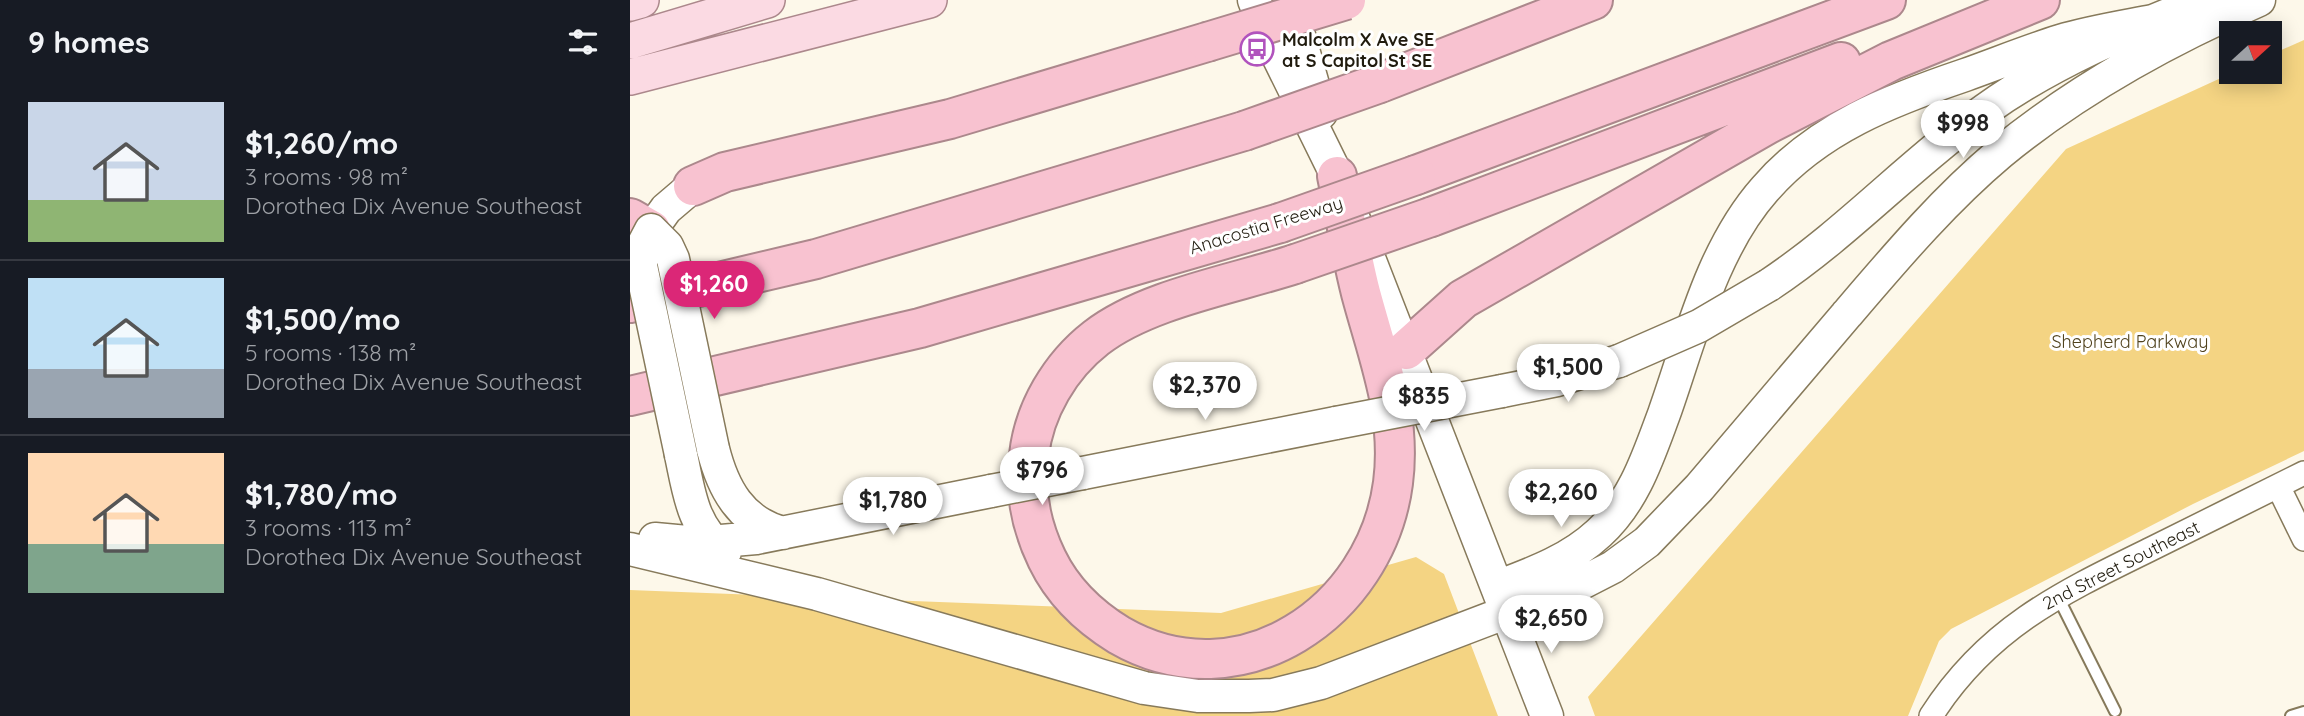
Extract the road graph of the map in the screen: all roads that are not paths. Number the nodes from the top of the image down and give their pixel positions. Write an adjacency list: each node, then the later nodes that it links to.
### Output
1 (641, 0): 13 (main road)
2 (767, 0): 15 (main road)
3 (929, 0): 16 (main road)
4 (1254, 0): 17 (main road)
5 (1289, 0): 17 (main road)
6 (1346, 0): 18 (highway, bridge)
7 (1593, 0): 20 (highway, bridge)
8 (1886, 0): 22 (highway, Anacostia Freeway, bridge)
9 (2003, 0): 17 (highway, bridge)
10 (2040, 0): 21 (highway)
11 (2205, 0): 14 (main road)
12 (2259, 0): 32 (main road)
13 (630, 3)
14 (2152, 20): 25 (main road, bridge); 32 (main road)
15 (630, 41)
16 (630, 77)
17 (1337, 176): 21 (main road)
18 (692, 186): 19 (main road)
19 (640, 224): 25 (main road, bridge); 28 (main road, bridge)
20 (630, 303)
21 (1406, 350): 32 (main road)
22 (630, 396)
23 (2304, 473): 24 (street, 2nd Street Southeast)
24 (2278, 486): 27 (street); 31 (street, 2nd Street Southeast)
25 (783, 533): 28 (main road)
26 (630, 535): 28 (main road)
27 (2304, 539)
28 (713, 542): 30 (main road)
29 (630, 549): 30 (main road)
30 (817, 594): 32 (main road)
31 (2057, 595): 33 (lane); 36 (street, 2nd Street Southeast)
32 (1502, 600): 35 (main road)
33 (2115, 711)
34 (2304, 712): 37 (lane)
35 (1546, 716)
36 (1931, 716)
37 (2291, 716)

